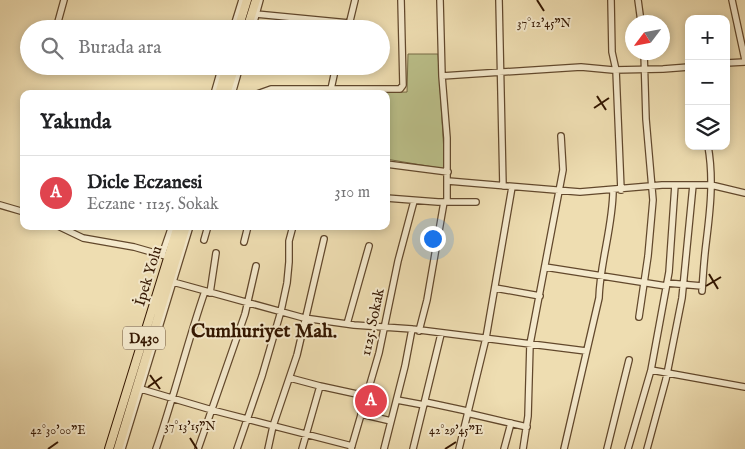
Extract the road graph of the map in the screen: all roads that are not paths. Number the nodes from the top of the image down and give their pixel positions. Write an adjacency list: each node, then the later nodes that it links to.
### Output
1 (64, 0): 15 (street)
2 (242, 0): 16 (street)
3 (247, 0): 17 (highway)
4 (256, 0): 18 (highway)
5 (260, 0): 13 (street)
6 (355, 0): 21 (street)
7 (401, 0): 42 (street)
8 (440, 0): 34 (street)
9 (499, 0): 28 (street)
10 (611, 0): 27 (street)
11 (638, 0): 14 (street)
12 (732, 0): 23 (street)
13 (256, 14): 19 (street); 20 (street)
14 (640, 15)
15 (58, 20)
16 (236, 20)
17 (241, 20)
18 (250, 20)
19 (254, 20)
20 (302, 20)
21 (350, 20)
22 (645, 60): 26 (street)
23 (745, 61): 24 (street)
24 (730, 63)
25 (685, 66): 26 (street)
26 (646, 68): 27 (street); 52 (street)
27 (616, 70): 28 (street); 55 (street)
28 (502, 72): 34 (street); 51 (street)
29 (219, 75): 36 (street)
30 (224, 75): 37 (highway)
31 (232, 75): 38 (highway)
32 (237, 75): 39 (street)
33 (334, 75): 35 (street)
34 (442, 76): 46 (street)
35 (332, 89): 40 (street); 41 (street)
36 (215, 90)
37 (220, 90)
38 (227, 90)
39 (233, 90)
40 (324, 90)
41 (336, 90)
42 (361, 90)
43 (561, 136): 56 (street)
44 (709, 150): 50 (street)
45 (390, 165): 46 (street)
46 (448, 172): 47 (street)
47 (448, 180): 51 (street); 60 (street)
48 (675, 185): 49 (street); 52 (street); 83 (street)
49 (693, 185): 50 (street); 84 (street)
50 (711, 185): 57 (street); 84 (street)
51 (503, 186): 53 (street)
52 (653, 186): 55 (street); 82 (street)
53 (512, 187): 56 (street); 85 (street)
54 (613, 190): 55 (street); 56 (street); 80 (street)
55 (621, 190)
56 (560, 191): 79 (street)
57 (745, 193)
58 (390, 198): 59 (street)
59 (414, 200): 60 (street); 93 (street, 1125. Sokak)
60 (446, 202): 61 (street); 95 (street)
61 (476, 202)
62 (0, 205): 63 (street)
63 (20, 211)
64 (66, 230): 77 (street)
65 (171, 230): 77 (street)
66 (176, 230): 77 (highway, İpek Yolu / D430)
67 (185, 230): 96 (highway, D430)
68 (189, 230): 81 (street)
69 (207, 230): 73 (street)
70 (247, 230): 74 (street)
71 (292, 230): 89 (street)
72 (324, 239): 91 (street)
73 (204, 240)
74 (244, 242)
75 (369, 246): 92 (street)
76 (216, 253): 86 (street)
77 (166, 256): 96 (highway, İpek Yolu / D430)
78 (256, 266): 88 (street)
79 (545, 267): 80 (street); 87 (street)
80 (600, 276): 82 (street); 100 (street)
81 (173, 282): 86 (street); 107 (street)
82 (644, 282): 83 (street); 90 (street)
83 (666, 285): 84 (street); 102 (street)
84 (684, 285): 103 (street)
85 (495, 288): 87 (street); 98 (street)
86 (208, 292): 88 (street); 109 (street)
87 (540, 296): 99 (street)
88 (248, 303): 89 (street); 112 (street)
89 (281, 311): 91 (street); 115 (street)
90 (639, 317)
91 (306, 318): 92 (street); 104 (street)
92 (347, 324): 93 (street)
93 (384, 327): 94 (street); 108 (street, 1125. Sokak)
94 (412, 329): 95 (street); 110 (street)
95 (419, 330): 97 (street)
96 (150, 331): 122 (highway, İpek Yolu / D430); 123 (highway, D430)
97 (441, 334): 98 (street); 111 (street)
98 (486, 338): 99 (street); 113 (street)
99 (530, 344): 100 (street); 119 (street)
100 (586, 351): 135 (street)
101 (629, 360): 136 (street)
102 (651, 370): 103 (street); 137 (street)
103 (667, 373): 106 (street); 138 (street)
104 (290, 378): 105 (street); 118 (street)
105 (320, 386): 108 (street); 120 (street)
106 (745, 386)
107 (141, 389): 109 (street); 124 (street)
108 (366, 396): 114 (street, 1125. Sokak)
109 (173, 398): 112 (street); 125 (street)
110 (396, 400): 111 (street); 116 (street)
111 (425, 403): 113 (street); 131 (street)
112 (212, 410): 115 (street); 126 (street)
113 (467, 412): 117 (street); 132 (street)
114 (361, 414): 116 (street); 121 (street, 1125. Sokak)
115 (248, 419): 118 (street); 127 (street)
116 (391, 421): 130 (street)
117 (510, 423): 119 (street); 133 (street)
118 (274, 426): 120 (street); 128 (street)
119 (527, 427): 134 (street)
120 (305, 435): 121 (street); 129 (street)
121 (352, 448)
122 (109, 449)
123 (118, 449)
124 (122, 449)
125 (156, 449)
126 (198, 449)
127 (237, 449)
128 (268, 449)
129 (302, 449)
130 (384, 449)
131 (413, 449)
132 (459, 449)
133 (504, 449)
134 (523, 449)
135 (564, 449)
136 (607, 449)
137 (628, 449)
138 (647, 449)

